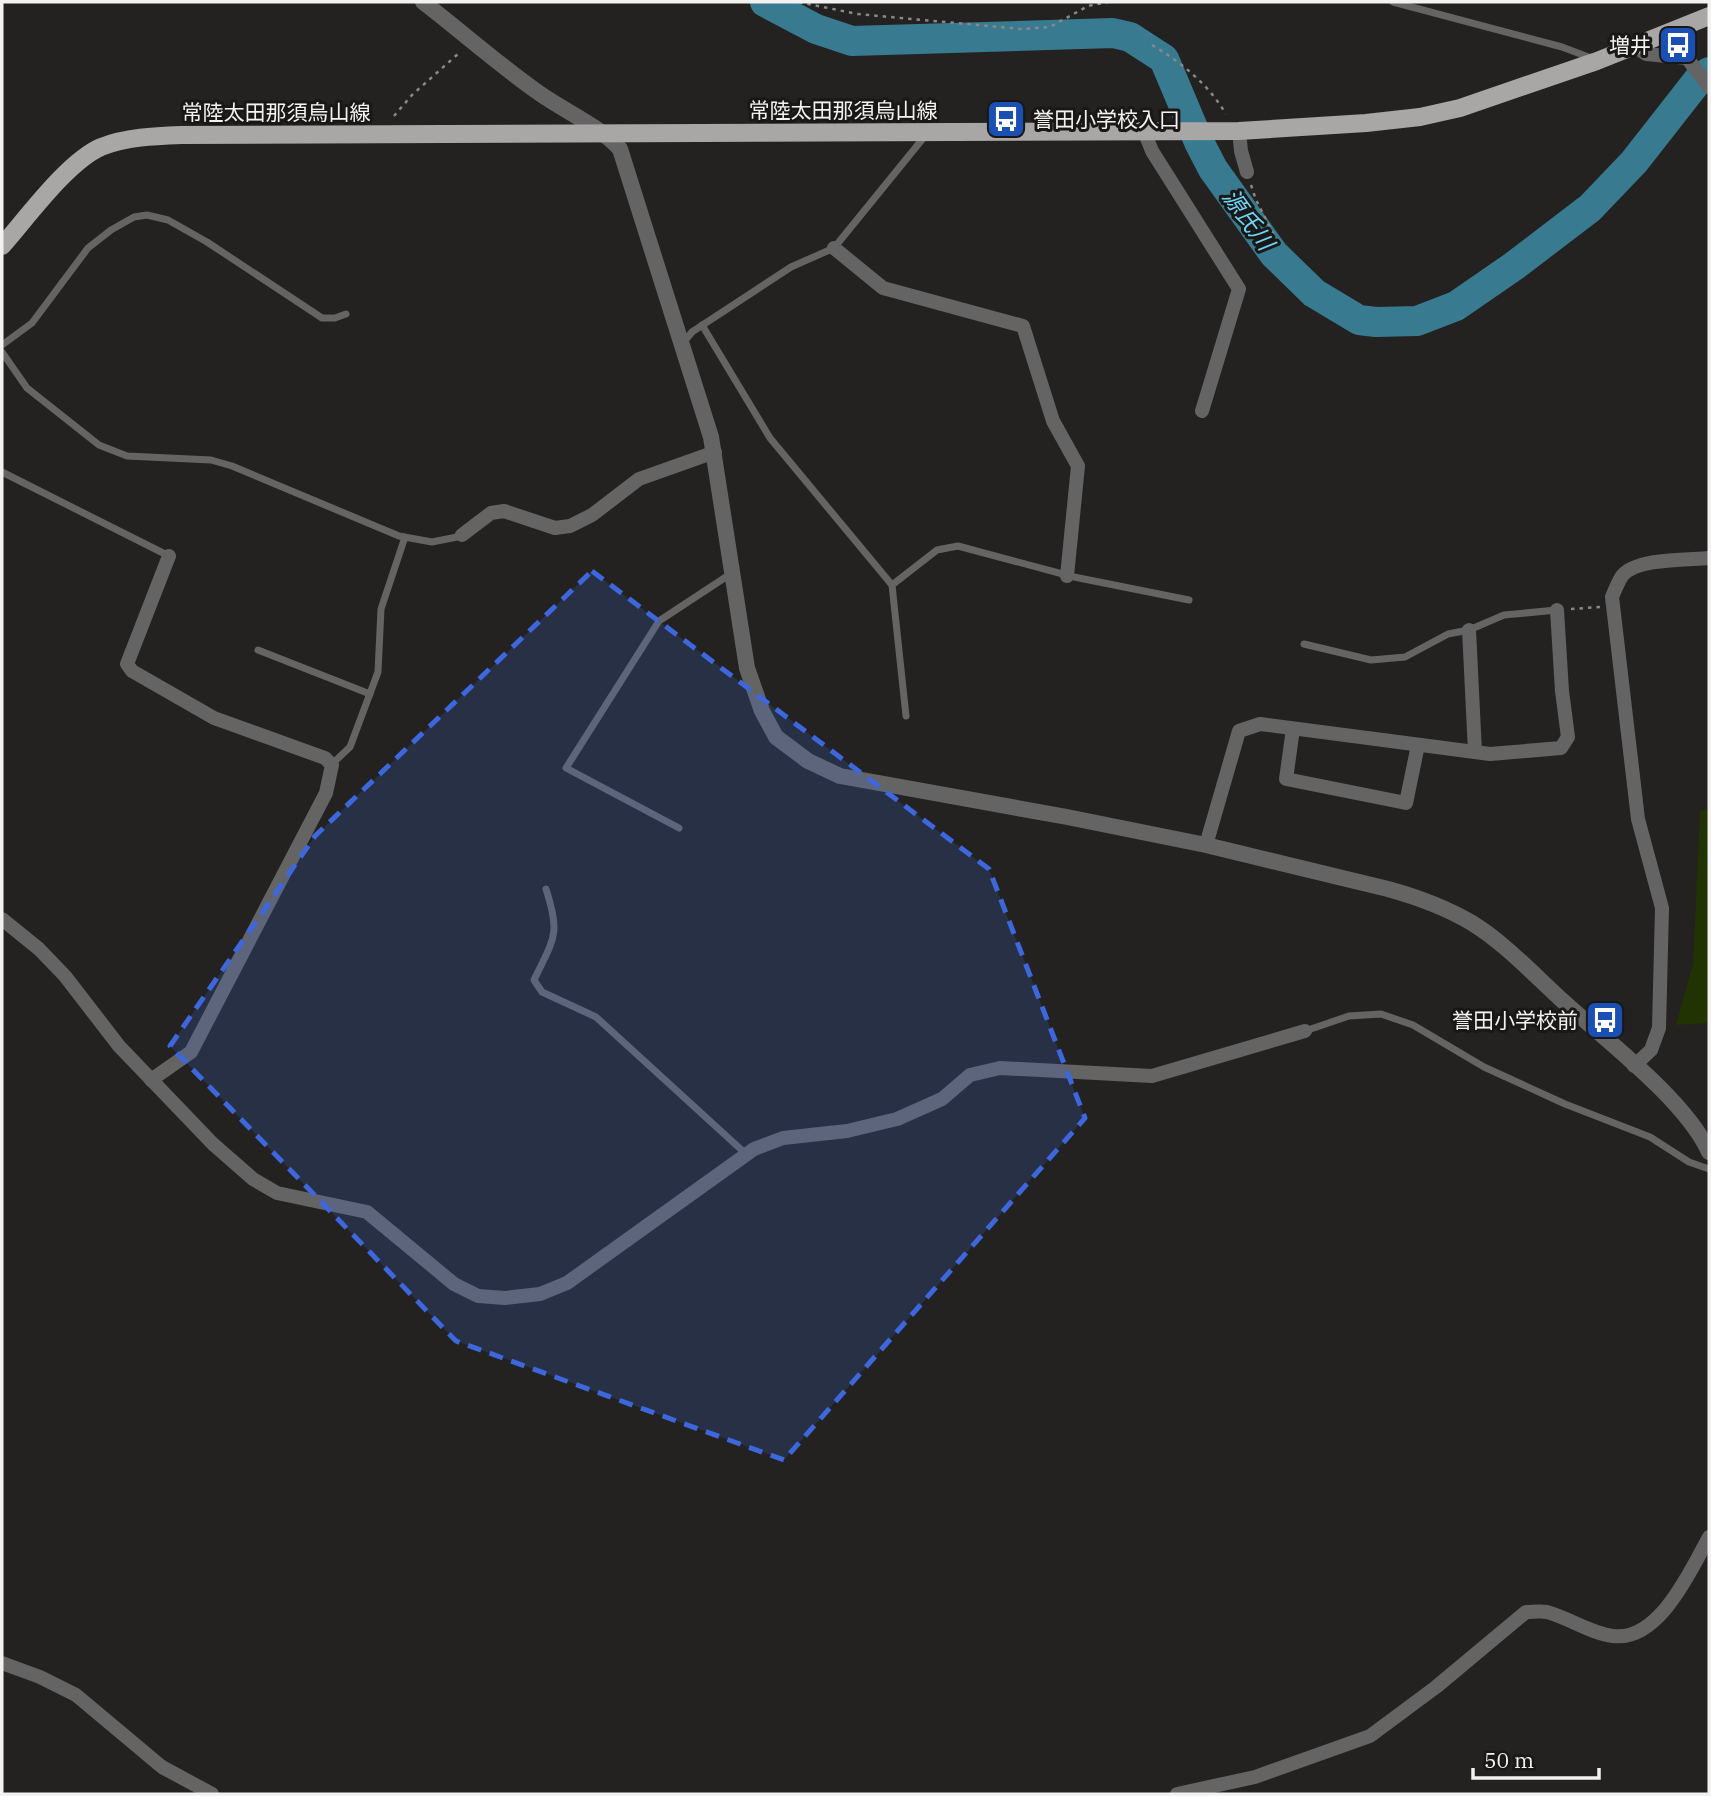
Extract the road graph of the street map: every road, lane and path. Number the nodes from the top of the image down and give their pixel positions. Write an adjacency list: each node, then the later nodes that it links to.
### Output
1 (423, 2): 15 (street)
2 (799, 2): 3 (path)
3 (1108, 2)
4 (1393, 2): 9 (lane)
5 (1709, 16): 7 (main road, 常陸太田那須烏山線)
6 (1152, 45): 13 (path)
7 (1634, 46): 9 (main road, 常陸太田那須烏山線); 10 (street)
8 (463, 48): 11 (path)
9 (1597, 61): 13 (main road, 常陸太田那須烏山線)
10 (1709, 87)
11 (394, 117)
12 (1150, 131): 13 (main road, 常陸太田那須烏山線); 14 (main road, 常陸太田那須烏山線); 25 (street)
13 (1229, 131): 16 (street)
14 (929, 132): 15 (main road, 常陸太田那須烏山線); 19 (lane)
15 (604, 134): 18 (main road, 常陸太田那須烏山線); 22 (street)
16 (1247, 172): 17 (path)
17 (1278, 243)
18 (2, 246)
19 (834, 248): 21 (lane); 33 (street)
20 (346, 314): 23 (lane)
21 (702, 325): 22 (lane); 34 (lane)
22 (682, 343): 26 (street)
23 (2, 345)
24 (2, 352): 29 (lane)
25 (1202, 411)
26 (715, 452): 28 (street); 32 (street)
27 (2, 472): 30 (lane)
28 (462, 536): 29 (lane)
29 (405, 537): 41 (lane)
30 (169, 556): 46 (street)
31 (1709, 558): 36 (street)
32 (733, 572): 47 (lane); 48 (street)
33 (1067, 576): 34 (lane); 35 (lane)
34 (892, 585): 42 (lane)
35 (1189, 600)
36 (1613, 606): 37 (path); 52 (street)
37 (1558, 610): 38 (lane); 45 (street)
38 (1469, 630): 39 (lane); 45 (street)
39 (1304, 644)
40 (258, 650): 41 (lane)
41 (370, 694): 46 (lane)
42 (906, 716)
43 (1293, 729): 44 (street); 44 (street); 48 (street)
44 (1418, 745): 45 (street)
45 (1475, 752)
46 (332, 765): 53 (street)
47 (679, 828)
48 (1206, 845): 52 (street)
49 (546, 889): 55 (lane)
50 (2, 919): 53 (street)
51 (1305, 1031): 55 (street); 56 (lane)
52 (1634, 1066): 54 (street)
53 (150, 1080): 55 (street)
54 (1709, 1152)
55 (746, 1154)
56 (1709, 1169)
57 (1709, 1537): 60 (street)
58 (2, 1662): 59 (street)
59 (212, 1794)
60 (1177, 1794)

